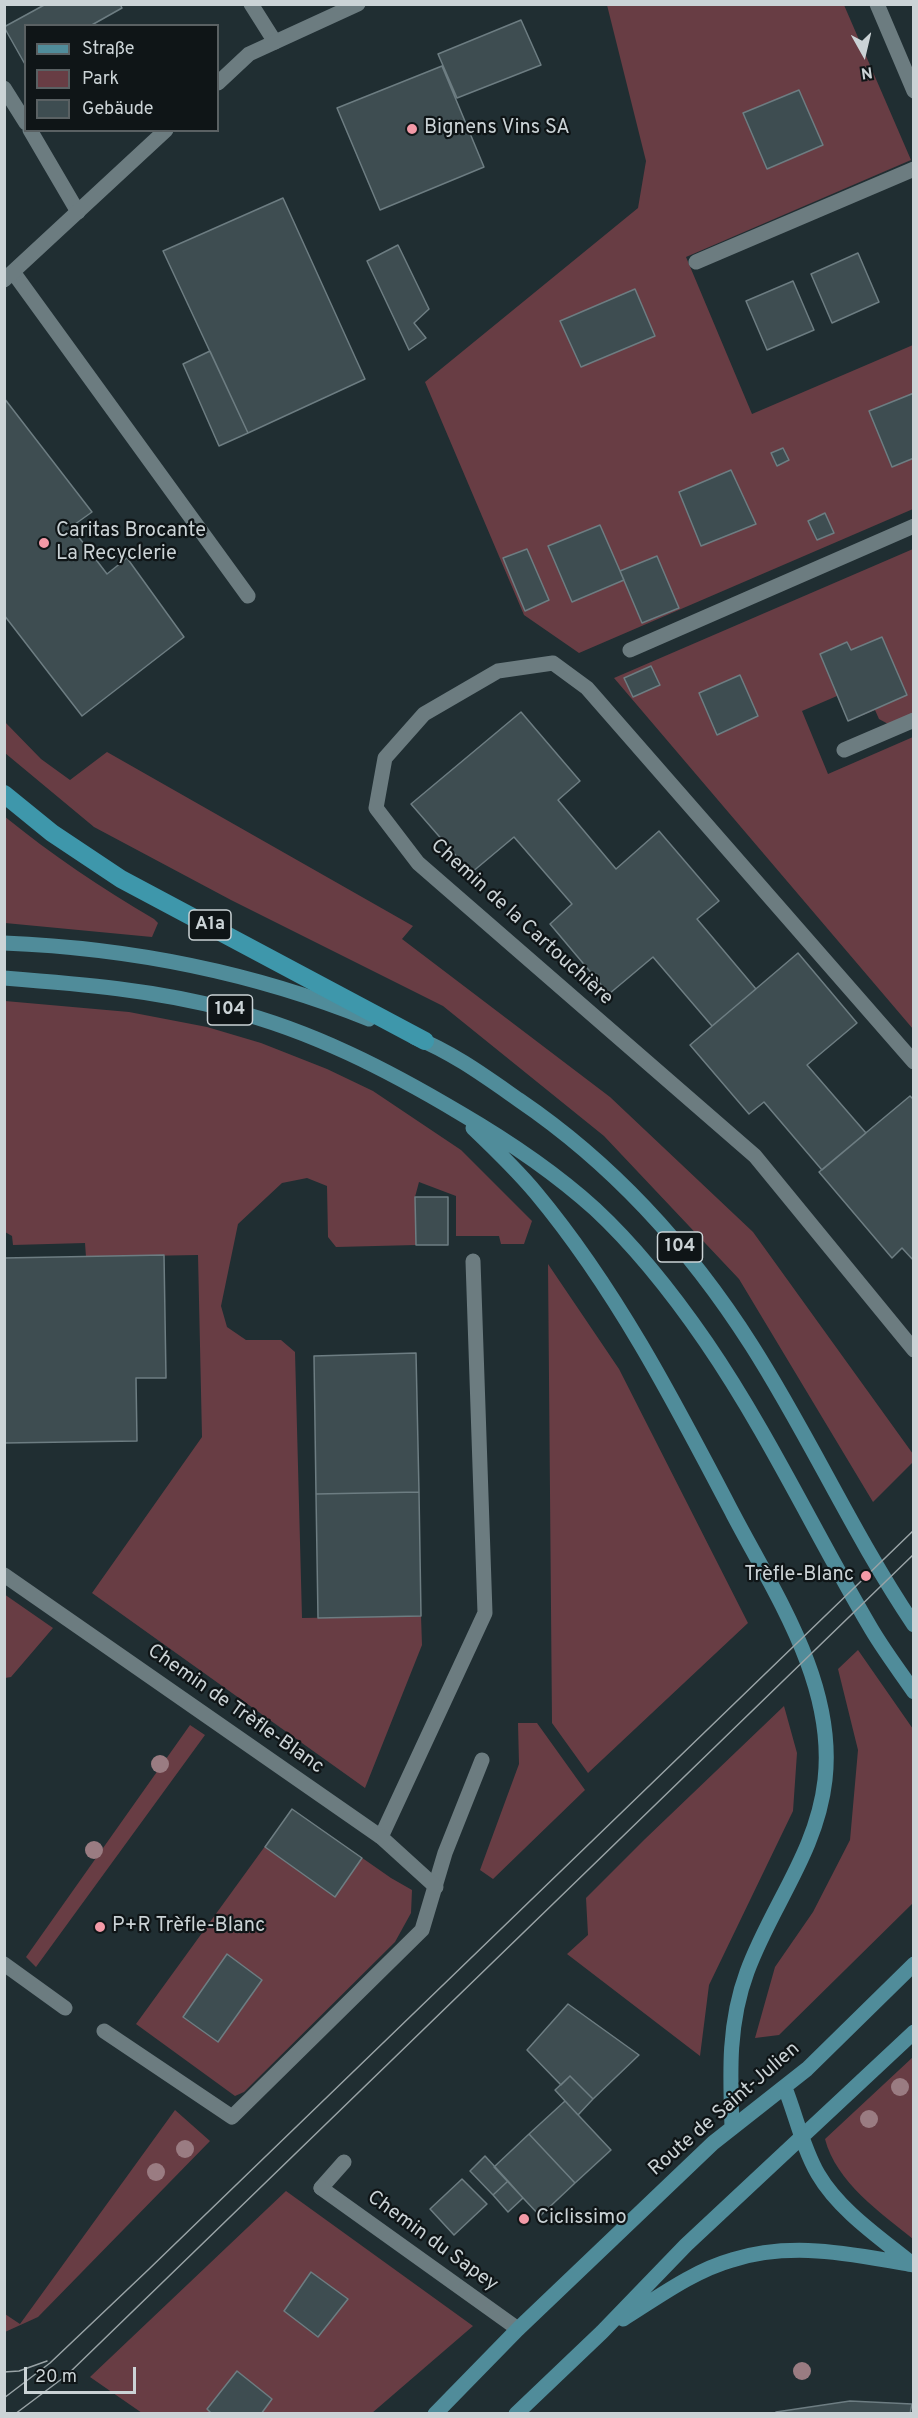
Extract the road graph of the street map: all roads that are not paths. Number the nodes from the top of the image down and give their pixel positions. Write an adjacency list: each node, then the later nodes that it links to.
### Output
1 (251, 4): 5 (street)
2 (358, 4): 4 (street)
3 (877, 4): 8 (street)
4 (330, 10): 5 (street)
5 (275, 42): 6 (street)
6 (219, 82)
7 (4, 88): 9 (street)
8 (914, 91)
9 (24, 120)
10 (31, 132): 13 (street)
11 (164, 132): 13 (street)
12 (914, 169): 14 (street)
13 (78, 212): 15 (street)
14 (696, 262)
15 (9, 276): 17 (street)
16 (914, 526): 18 (street)
17 (248, 596)
18 (630, 650)
19 (914, 720): 20 (street)
20 (844, 750)
21 (4, 794): 24 (highway, A1a)
22 (4, 943): 24 (main road, 104)
23 (4, 978): 26 (main road, 104)
24 (425, 1041): 30 (main road, 104)
25 (914, 1062): 28 (street, Chemin de la Cartouchière)
26 (438, 1100): 31 (main road, 104); 41 (main road)
27 (474, 1262): 33 (street)
28 (914, 1350)
29 (4, 1575): 33 (street, Chemin de Trèfle-Blanc)
30 (914, 1625)
31 (914, 1692)
32 (482, 1760): 34 (street)
33 (381, 1838): 34 (street, Chemin de Trèfle-Blanc)
34 (436, 1887): 38 (street)
35 (4, 1964): 37 (street)
36 (914, 1964): 40 (main road, Route de Saint-Julien)
37 (65, 2008)
38 (104, 2031)
39 (914, 2032): 42 (main road)
40 (785, 2088): 41 (main road, Route de Saint-Julien); 42 (main road)
41 (732, 2127): 45 (main road, Route de Saint-Julien)
42 (803, 2137): 44 (main road); 46 (main road)
43 (344, 2162): 45 (street, Chemin du Sapey)
44 (913, 2265): 46 (main road)
45 (518, 2329): 47 (main road, Route de Saint-Julien)
46 (602, 2332): 48 (main road)
47 (435, 2414)
48 (516, 2414)

